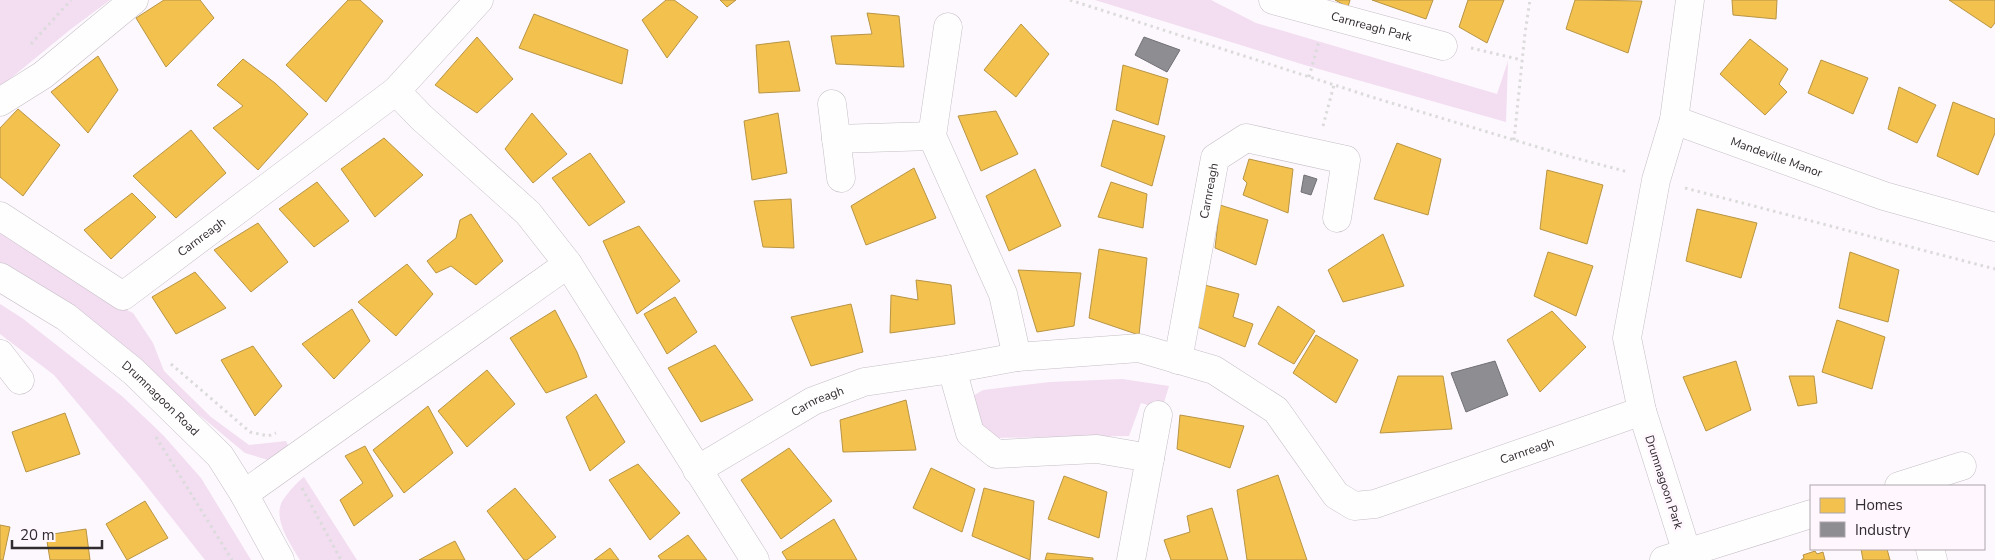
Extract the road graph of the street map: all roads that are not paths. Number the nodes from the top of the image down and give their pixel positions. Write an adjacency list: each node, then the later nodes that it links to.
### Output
1 (134, 0): 8 (street)
2 (479, 0): 7 (street, Carnreagh)
3 (1273, 0): 6 (street, Carnreagh Park)
4 (1690, 0): 10 (street)
5 (948, 27): 11 (street)
6 (1443, 46)
7 (396, 91): 14 (street, Carnreagh); 17 (street)
8 (0, 102)
9 (832, 104): 12 (street)
10 (1674, 120): 16 (street, Mandeville Manor); 24 (street)
11 (932, 136): 12 (street); 20 (street)
12 (836, 139): 13 (street)
13 (841, 178)
14 (0, 216)
15 (1337, 218): 21 (street, Carnreagh)
16 (1995, 227)
17 (568, 264): 28 (street); 30 (street)
18 (0, 277): 30 (street, Drumnagoon Road)
19 (0, 354): 23 (street)
20 (1017, 357): 21 (street, Carnreagh); 22 (street, Carnreagh)
21 (1178, 360): 24 (street, Carnreagh)
22 (952, 369): 26 (street); 28 (street, Carnreagh)
23 (20, 380)
24 (1642, 411): 32 (street, Drumnagoon Park)
25 (1158, 415): 26 (street)
26 (1150, 458): 35 (street)
27 (1962, 466): 29 (street)
28 (697, 470): 34 (street)
29 (1908, 485)
30 (244, 494): 33 (street, Drumnagoon Road)
31 (1810, 514): 32 (street, Drumnagoon Park)
32 (1675, 556)
33 (280, 560)
34 (756, 560)
35 (1130, 560)

